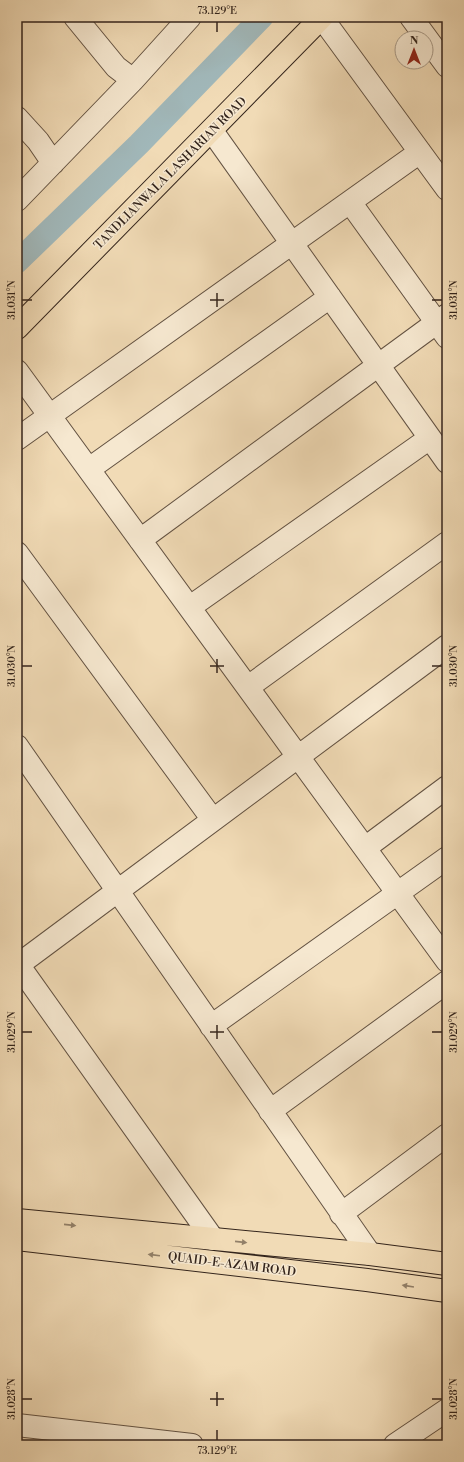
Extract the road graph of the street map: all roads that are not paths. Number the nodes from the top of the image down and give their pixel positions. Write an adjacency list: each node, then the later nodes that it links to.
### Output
1 (76, 17): 6 (street)
2 (190, 17): 6 (street)
3 (322, 17): 8 (main road, TANDLIANWALA LASHARIAN ROAD); 9 (street)
4 (419, 20): 5 (street)
5 (447, 66)
6 (133, 80): 10 (street)
7 (17, 118): 10 (street)
8 (212, 131): 14 (street); 17 (main road, TANDLIANWALA LASHARIAN ROAD)
9 (420, 152): 11 (street); 13 (street)
10 (53, 163): 12 (street)
11 (447, 189)
12 (17, 200)
13 (350, 202): 14 (street); 16 (street)
14 (292, 244): 15 (street); 20 (street)
15 (330, 297): 18 (street); 24 (street)
16 (444, 325): 18 (street)
17 (17, 328)
18 (378, 366): 21 (street); 25 (street)
19 (17, 371): 20 (street)
20 (50, 416): 22 (street); 24 (street)
21 (430, 438): 23 (street); 28 (street)
22 (17, 439)
23 (447, 462)
24 (89, 469): 25 (street)
25 (140, 540): 28 (street)
26 (447, 543): 30 (street)
27 (17, 553): 34 (street)
28 (190, 607): 30 (street)
29 (447, 646): 32 (street)
30 (248, 687): 32 (street)
31 (17, 746): 37 (street)
32 (299, 757): 34 (street); 35 (street)
33 (447, 788): 35 (street)
34 (213, 820): 37 (street)
35 (365, 848): 38 (street)
36 (447, 858): 38 (street)
37 (118, 891): 40 (street); 42 (street)
38 (398, 893): 39 (street); 42 (street)
39 (447, 961)
40 (20, 972): 48 (street)
41 (447, 982): 43 (street)
42 (211, 1026): 43 (street)
43 (270, 1111): 45 (street)
44 (447, 1135): 45 (street)
45 (341, 1214): 50 (street)
46 (17, 1220): 47 (main road, QUAID-E-AZAM ROAD)
47 (43, 1232): 48 (main road, QUAID-E-AZAM ROAD, one-way to 48); 49 (main road, QUAID-E-AZAM ROAD); 52 (main road, QUAID-E-AZAM ROAD, one-way to 47)
48 (213, 1239): 50 (main road, QUAID-E-AZAM ROAD, one-way to 50)
49 (17, 1240)
50 (370, 1254): 51 (main road, QUAID-E-AZAM ROAD)
51 (447, 1264)
52 (447, 1291)
53 (447, 1410): 57 (street)
54 (17, 1425): 55 (street)
55 (97, 1439): 56 (street)
56 (192, 1445)
57 (395, 1445)

